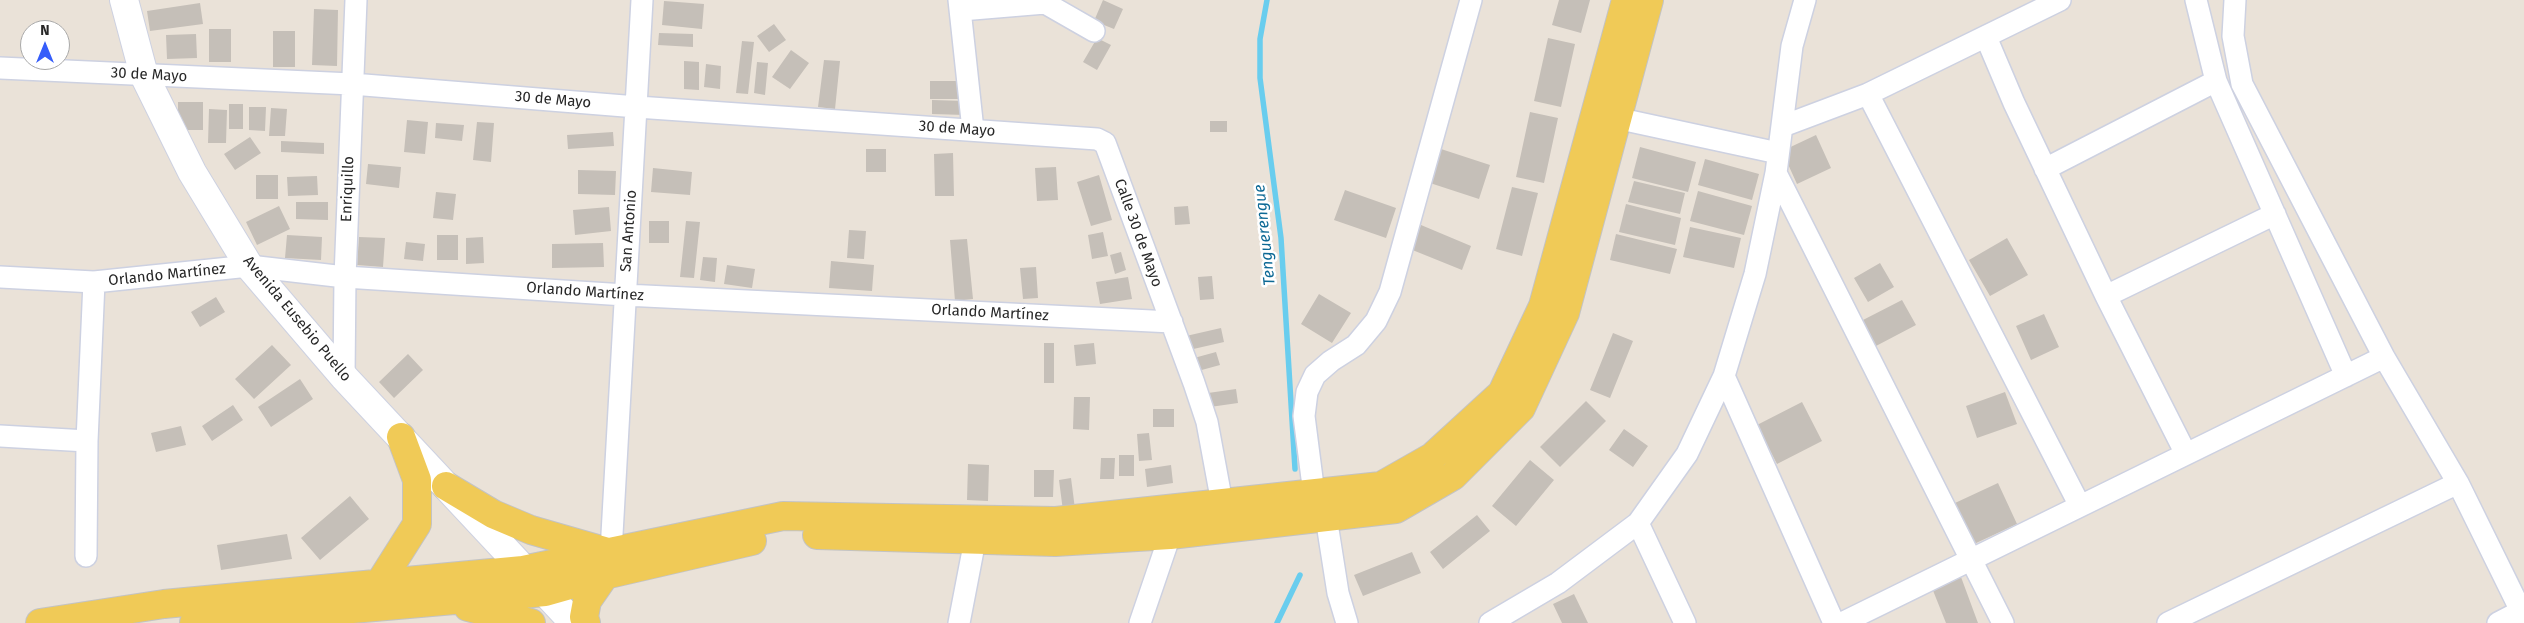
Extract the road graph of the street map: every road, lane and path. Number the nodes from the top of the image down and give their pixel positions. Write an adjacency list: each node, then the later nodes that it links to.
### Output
1 (124, 0): 16 (main road, Avenida Eusebio Puello)
2 (356, 0): 18 (street, Enriquillo)
3 (642, 0): 20 (street, San Antonio)
4 (1626, 0): 21 (main road)
5 (1649, 0): 21 (main road)
6 (1805, 0): 22 (street)
7 (2059, 0): 14 (street)
8 (2196, 0): 17 (street)
9 (2235, 0): 35 (street)
10 (1046, 1): 12 (street); 13 (street)
11 (1469, 1): 45 (street)
12 (960, 5): 23 (street)
13 (1094, 31)
14 (1986, 37): 19 (street); 26 (street)
15 (0, 68): 16 (street, 30 de Mayo)
16 (144, 75): 18 (street, 30 de Mayo); 28 (main road, Avenida Eusebio Puello)
17 (2216, 81): 26 (street); 27 (street)
18 (352, 84): 20 (street, 30 de Mayo); 29 (street, Enriquillo)
19 (1868, 94): 22 (street); 47 (street)
20 (637, 107): 23 (street, 30 de Mayo); 32 (street, San Antonio)
21 (1606, 116): 25 (street); 45 (main road); 48 (main road)
22 (1783, 126): 25 (street)
23 (972, 130): 24 (street, 30 de Mayo)
24 (1105, 143): 34 (street, Calle 30 de Mayo)
25 (1777, 163): 36 (street); 53 (street)
26 (2045, 169): 33 (street)
27 (2275, 214): 33 (street); 37 (street)
28 (249, 266): 29 (street, Orlando Martínez); 31 (street, Orlando Martínez); 38 (main road, Avenida Eusebio Puello)
29 (345, 276): 32 (street, Orlando Martínez); 38 (street, Enriquillo)
30 (0, 277): 31 (street, Orlando Martínez)
31 (94, 282): 41 (street)
32 (625, 295): 34 (street, Orlando Martínez); 54 (street, San Antonio)
33 (2106, 296): 42 (street)
34 (1172, 322): 46 (street, Calle 30 de Mayo)
35 (2384, 357): 37 (street); 43 (street)
36 (1724, 376): 49 (street); 70 (street)
37 (2346, 376): 42 (street)
38 (344, 377): 40 (main road, Avenida Eusebio Puello)
39 (0, 436): 41 (street)
40 (401, 437): 44 (main road, Avenida Eusebio Puello); 56 (main road)
41 (87, 441): 52 (street)
42 (2186, 454): 47 (street)
43 (2458, 483): 59 (street); 73 (street)
44 (446, 486): 54 (main road); 55 (main road, Avenida Eusebio Puello)
45 (1314, 494): 46 (main road)
46 (1222, 503): 54 (main road)
47 (2080, 506): 53 (street)
48 (1326, 517): 50 (main road); 67 (street)
49 (1638, 522): 68 (street); 69 (street)
50 (1170, 535): 51 (main road); 66 (street)
51 (975, 540): 54 (main road); 65 (street)
52 (86, 556)
53 (1971, 560): 71 (street); 72 (street)
54 (608, 564): 55 (main road); 57 (main road); 64 (main road)
55 (523, 570): 56 (main road); 57 (main road, Avenida Eusebio Puello)
56 (379, 584): 60 (main road)
57 (545, 592): 58 (main road); 63 (main road, Avenida Eusebio Puello)
58 (440, 601): 61 (main road); 62 (main road)
59 (2523, 614): 74 (street)
60 (40, 623)
61 (194, 623)
62 (531, 623)
63 (574, 623)
64 (586, 623)
65 (959, 623)
66 (1140, 623)
67 (1347, 623)
68 (1490, 623)
69 (1685, 623)
70 (1834, 623)
71 (1842, 623)
72 (2003, 623)
73 (2168, 623)
74 (2498, 623)

